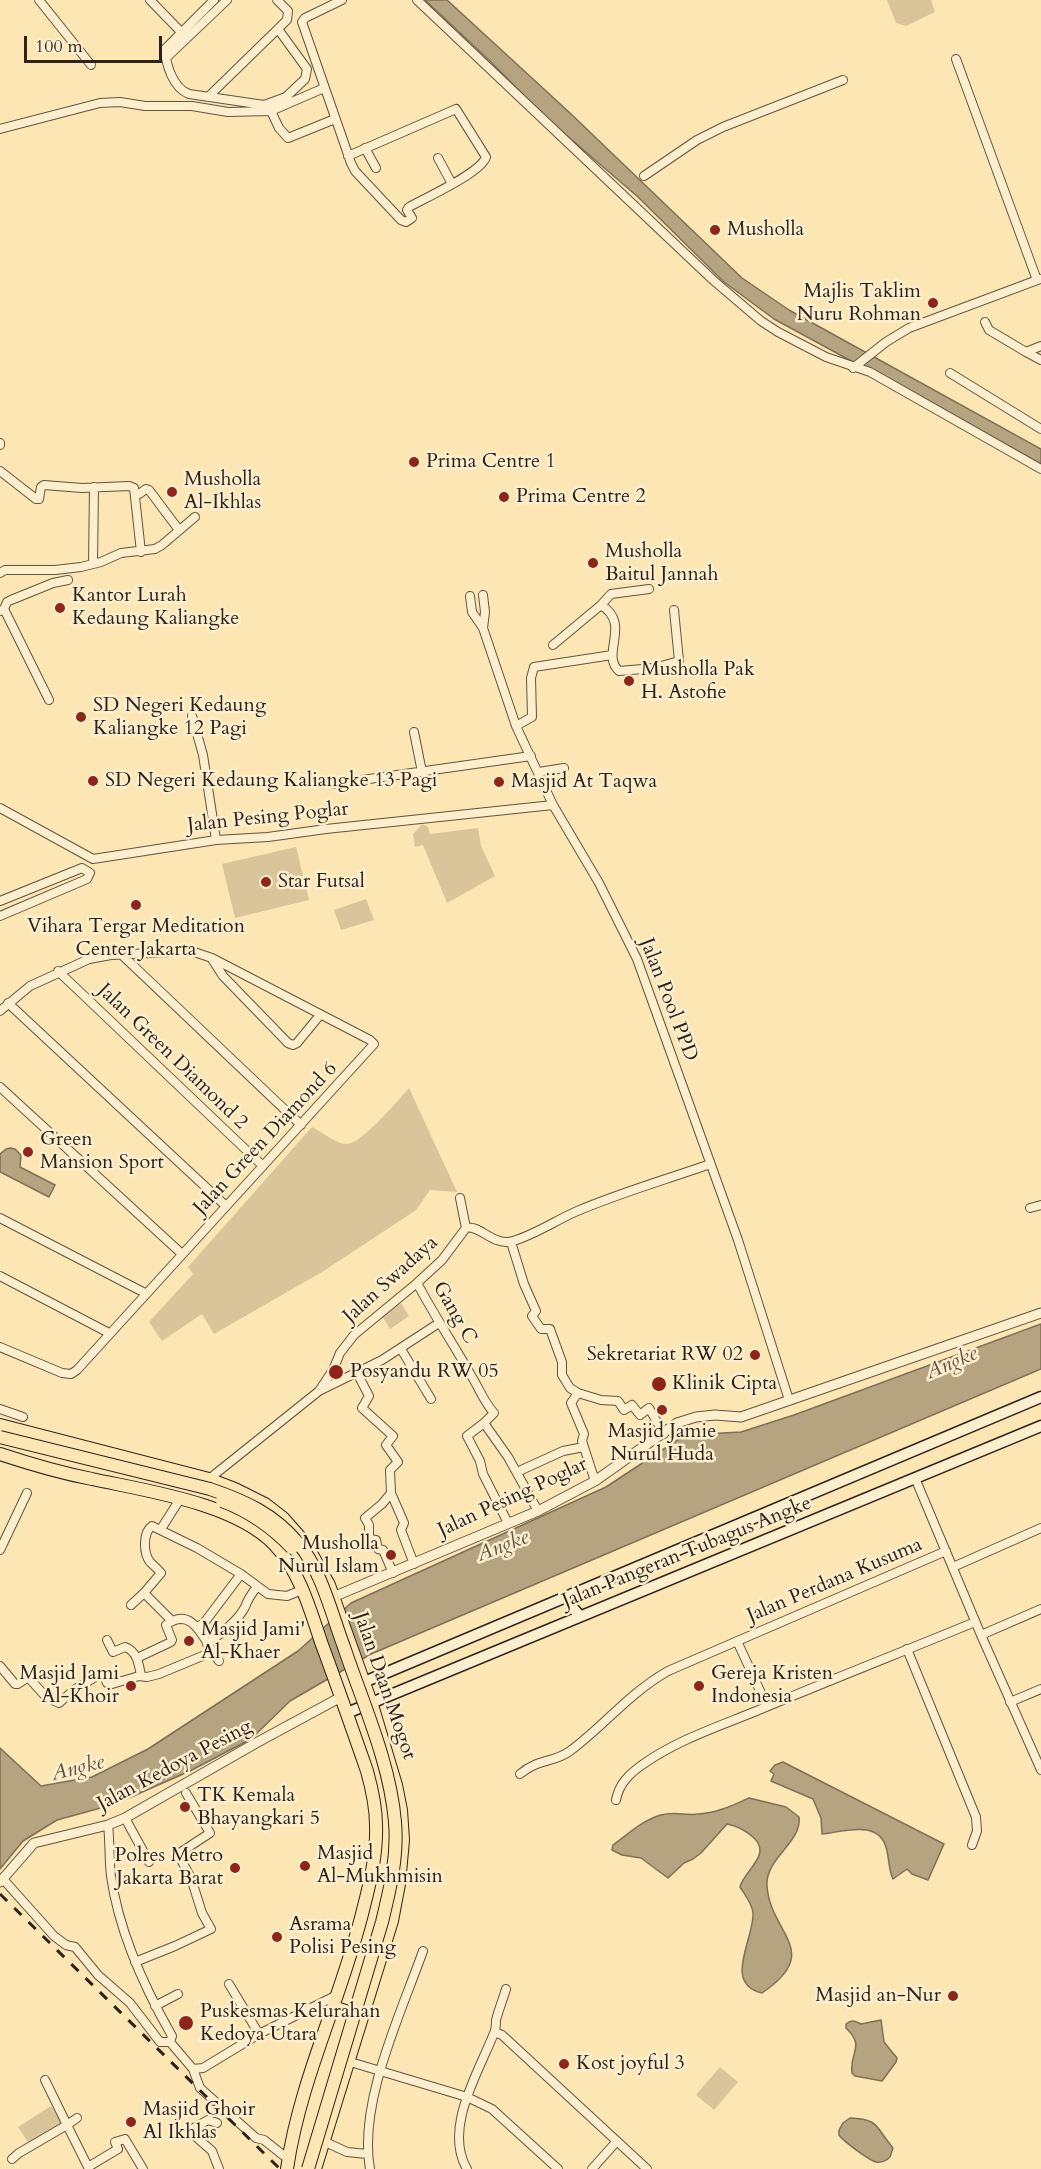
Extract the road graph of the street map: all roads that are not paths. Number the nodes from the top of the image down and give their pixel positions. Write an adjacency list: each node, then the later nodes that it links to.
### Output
1 (39, 0): 11 (street)
2 (150, 0): 9 (street)
3 (214, 0): 9 (street)
4 (227, 0): 9 (street)
5 (277, 0): 8 (street)
6 (342, 0): 13 (street)
7 (417, 0): 29 (street)
8 (278, 29): 14 (street); 14 (street)
9 (184, 34): 14 (street)
10 (956, 58): 24 (street)
11 (91, 65)
12 (843, 80): 22 (street)
13 (324, 88): 15 (street); 16 (street)
14 (208, 97)
15 (271, 111): 16 (street); 17 (street)
16 (335, 119): 19 (street)
17 (0, 129)
18 (365, 148): 19 (street); 21 (street); 23 (street)
19 (348, 156): 23 (street)
20 (438, 158): 23 (street)
21 (376, 168)
22 (644, 176)
23 (452, 184)
24 (1039, 279): 29 (street)
25 (985, 322): 27 (street)
26 (1041, 346): 27 (street)
27 (1026, 352): 28 (street)
28 (1041, 360)
29 (857, 365): 32 (street)
30 (950, 373): 31 (street)
31 (1041, 429)
32 (1041, 469)
33 (0, 471): 34 (street)
34 (94, 487): 35 (street); 39 (street)
35 (135, 492): 37 (street); 38 (street)
36 (195, 517): 37 (street)
37 (179, 530): 38 (street)
38 (141, 552): 39 (street)
39 (93, 564): 40 (street)
40 (0, 573)
41 (68, 580): 46 (street)
42 (649, 589): 45 (street)
43 (470, 596): 48 (street, Jalan Pool PPD)
44 (483, 596): 48 (street, Jalan Pool PPD)
45 (601, 605): 49 (street); 50 (street)
46 (2, 610): 51 (street)
47 (674, 610): 50 (street)
48 (483, 628): 53 (street, Jalan Pool PPD)
49 (553, 645)
50 (612, 655): 53 (street)
51 (49, 700)
52 (192, 716): 62 (street)
53 (516, 726): 55 (street, Jalan Pool PPD)
54 (414, 732): 57 (street)
55 (531, 756): 57 (street); 58 (street, Jalan Pool PPD)
56 (564, 768): 58 (street)
57 (422, 772): 59 (street)
58 (539, 772): 60 (street, Jalan Pool PPD)
59 (334, 784)
60 (553, 805): 62 (street, Jalan Pesing Poglar); 73 (street, Jalan Pool PPD)
61 (0, 808): 62 (street, Jalan Pesing Poglar)
62 (216, 840)
63 (0, 901): 64 (street)
64 (0, 916)
65 (122, 954): 66 (street); 67 (street); 72 (street)
66 (212, 958): 70 (street); 70 (street)
67 (58, 972): 68 (street); 74 (street, Jalan Green Diamond 2)
68 (8, 1003): 69 (street); 77 (street)
69 (0, 1011)
70 (320, 1015): 72 (street, Jalan Green Diamond 6)
71 (0, 1087): 82 (street)
72 (301, 1125): 74 (street, Jalan Green Diamond 6)
73 (710, 1164): 81 (street); 96 (street, Jalan Pool PPD)
74 (263, 1166): 77 (street, Jalan Green Diamond 6)
75 (460, 1198): 80 (street)
76 (1041, 1205): 78 (street)
77 (226, 1206): 82 (street, Jalan Green Diamond 6)
78 (1030, 1208)
79 (0, 1218): 85 (street)
80 (466, 1228): 81 (street); 84 (street, Jalan Swadaya)
81 (511, 1242): 93 (street)
82 (182, 1254): 85 (street, Jalan Green Diamond 6)
83 (0, 1276): 88 (street)
84 (417, 1283): 87 (street, Gang C); 92 (street, Jalan Swadaya)
85 (146, 1293): 88 (street, Jalan Green Diamond 6)
86 (1041, 1313): 96 (street, Jalan Pesing Poglar)
87 (440, 1323): 90 (street); 100 (street, Gang C)
88 (110, 1333): 89 (street, Jalan Green Diamond 6)
89 (0, 1347)
90 (401, 1349): 91 (street); 95 (street)
91 (356, 1371): 92 (street); 113 (street)
92 (319, 1391): 110 (street, Jalan Swadaya)
93 (578, 1393): 103 (street); 106 (street)
94 (1041, 1397): 128 (main road, Jalan Pangeran Tubagus Angke)
95 (431, 1399)
96 (789, 1400): 103 (street, Jalan Pesing Poglar)
97 (0, 1409): 98 (street)
98 (14, 1414): 99 (street); 102 (street)
99 (23, 1418)
100 (484, 1423): 108 (street); 116 (street)
101 (1041, 1426): 109 (main road, Jalan Pangeran Tubagus Angke)
102 (5, 1427): 110 (highway, Jalan Daan Mogot)
103 (664, 1434): 111 (street, Jalan Pesing Poglar)
104 (0, 1437): 191 (highway, Jalan Daan Mogot, bridge)
105 (0, 1443): 190 (highway, Jalan Daan Mogot, bridge)
106 (584, 1447): 108 (street); 111 (street)
107 (0, 1454): 114 (highway)
108 (517, 1472): 115 (street)
109 (915, 1478): 120 (street, Jalan Perdana Kusuma); 132 (main road, Jalan Pangeran Tubagus Angke)
110 (209, 1479): 129 (highway, Jalan Daan Mogot)
111 (595, 1481): 115 (street, Jalan Pesing Poglar)
112 (27, 1493): 119 (street)
113 (391, 1493): 121 (street); 123 (street)
114 (180, 1499): 118 (street); 126 (highway)
115 (538, 1511): 116 (street, Jalan Pesing Poglar)
116 (508, 1523): 121 (street, Jalan Pesing Poglar)
117 (1041, 1528): 122 (street)
118 (161, 1529): 124 (street); 127 (street)
119 (0, 1550)
120 (946, 1551): 122 (street, Jalan Perdana Kusuma); 138 (street, Jalan Perdana Kusuma)
121 (414, 1564): 123 (street, Jalan Pesing Poglar)
122 (953, 1567): 134 (street, Jalan Perdana Kusuma)
123 (393, 1573): 129 (street, Jalan Pesing Poglar)
124 (241, 1574): 125 (street); 135 (street)
125 (257, 1587): 126 (street); 139 (street)
126 (302, 1590): 148 (highway)
127 (144, 1593): 130 (street); 133 (street)
128 (572, 1594): 132 (main road); 146 (main road, Jalan Pangeran Tubagus Angke)
129 (334, 1600): 146 (highway, Jalan Daan Mogot)
130 (131, 1605)
131 (1041, 1610): 136 (street)
132 (580, 1617): 150 (main road, Jalan Pangeran Tubagus Angke)
133 (172, 1621): 135 (street); 142 (street)
134 (975, 1622): 136 (street, Jalan Perdana Kusuma); 140 (street)
135 (197, 1627): 139 (street)
136 (981, 1635): 149 (street, Jalan Perdana Kusuma)
137 (107, 1640): 142 (street)
138 (737, 1641): 151 (street, Jalan Perdana Kusuma); 154 (street, Jalan Perdana Kusuma)
139 (207, 1644): 141 (street)
140 (907, 1649): 151 (street); 159 (street)
141 (212, 1652): 143 (street); 145 (street)
142 (137, 1658): 145 (street)
143 (219, 1661)
144 (0, 1666): 145 (street)
145 (141, 1676)
146 (364, 1682): 150 (highway, Jalan Daan Mogot)
147 (1041, 1689): 149 (street)
148 (339, 1691): 152 (highway); 157 (street, Jalan Kedoya Pesing)
149 (1010, 1702): 153 (street, Jalan Perdana Kusuma)
150 (372, 1704): 152 (main road, Jalan Pangeran Tubagus Angke); 169 (highway, Jalan Daan Mogot)
151 (767, 1706): 156 (street)
152 (347, 1713): 167 (highway)
153 (1041, 1770)
154 (520, 1774)
155 (186, 1793): 163 (street)
156 (616, 1800)
157 (125, 1818): 158 (street, Jalan Kedoya Pesing); 160 (street)
158 (108, 1825): 161 (street, Jalan Kedoya Pesing); 163 (street)
159 (972, 1845)
160 (149, 1862)
161 (1, 1881): 172 (street)
162 (423, 1951): 175 (street)
163 (135, 1962): 168 (street)
164 (229, 1984): 170 (street)
165 (506, 1989): 171 (street)
166 (178, 1994): 168 (street)
167 (335, 2001): 169 (highway); 170 (street); 185 (highway)
168 (156, 2006): 172 (street)
169 (361, 2016): 173 (highway, Jalan Daan Mogot)
170 (259, 2034): 174 (street)
171 (494, 2034): 177 (street); 182 (street)
172 (170, 2042): 174 (street)
173 (347, 2061): 175 (street); 181 (highway, Jalan Daan Mogot)
174 (193, 2069): 185 (street)
175 (381, 2071): 177 (street); 183 (street)
176 (45, 2080): 180 (street)
177 (467, 2097): 194 (street); 195 (street)
178 (77, 2118): 180 (street)
179 (217, 2123): 189 (street)
180 (67, 2125): 184 (street); 187 (street)
181 (323, 2141): 183 (street); 192 (highway, Jalan Daan Mogot)
182 (617, 2141): 186 (street); 196 (street)
183 (367, 2154): 193 (street)
184 (12, 2159)
185 (287, 2164)
186 (642, 2167)
187 (88, 2168): 188 (street)
188 (143, 2169)
189 (219, 2169)
190 (301, 2169)
191 (308, 2169)
192 (315, 2169)
193 (370, 2169)
194 (467, 2169)
195 (558, 2169)
196 (592, 2169)

